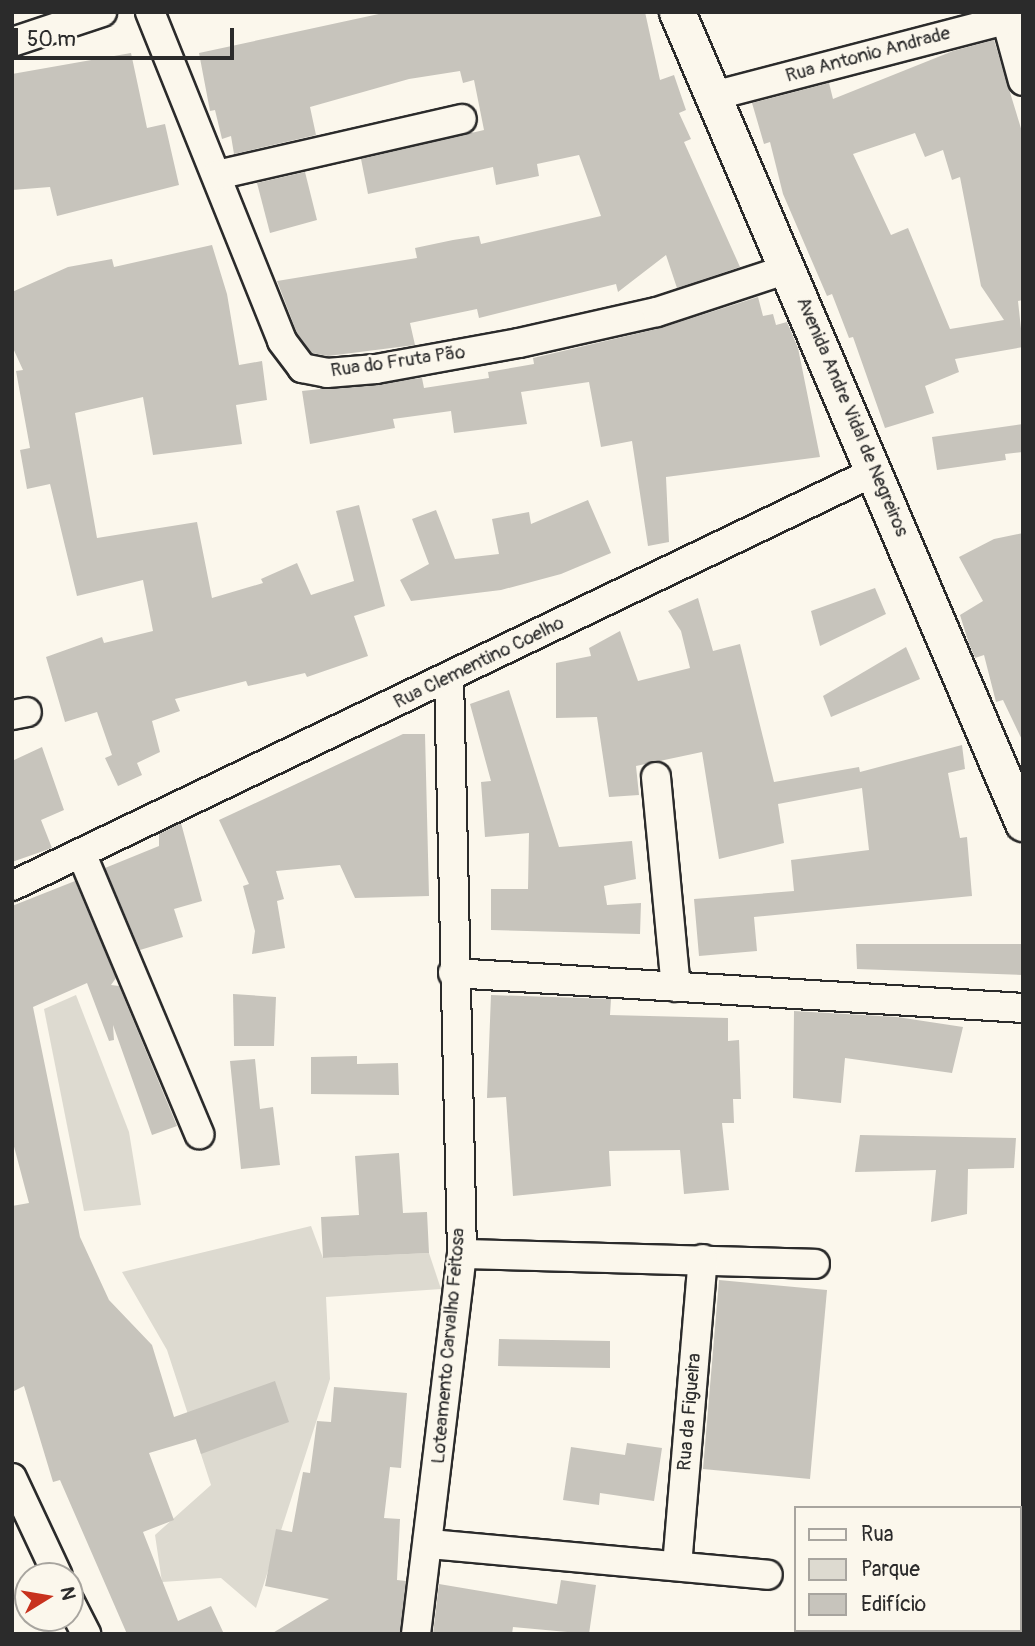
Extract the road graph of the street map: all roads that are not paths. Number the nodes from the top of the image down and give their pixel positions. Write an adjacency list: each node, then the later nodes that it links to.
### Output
1 (102, 12): 5 (street)
2 (150, 12): 9 (street, Rua do Fruta Pão)
3 (677, 12): 7 (street, Avenida Andre Vidal de Negreiros)
4 (1014, 17): 6 (street); 7 (street, Rua Antonio Andrade)
5 (12, 42)
6 (1023, 81)
7 (713, 96): 10 (street, Avenida Andre Vidal de Negreiros)
8 (462, 119): 9 (street)
9 (217, 175): 10 (street, Rua do Fruta Pão)
10 (788, 269): 11 (street, Avenida Andre Vidal de Negreiros)
11 (876, 471): 12 (street, Rua Clementino Coelho); 14 (street, Avenida Andre Vidal de Negreiros)
12 (449, 678): 15 (street, Rua Clementino Coelho); 17 (street, Loteamento Carvalho Feitosa)
13 (656, 777): 18 (street)
14 (1023, 823)
15 (82, 855): 16 (street, Rua Clementino Coelho); 20 (street)
16 (12, 886)
17 (453, 973): 18 (street); 21 (street, Loteamento Carvalho Feitosa)
18 (676, 986): 19 (street)
19 (1023, 1008)
20 (199, 1134)
21 (462, 1254): 22 (street); 25 (street, Loteamento Carvalho Feitosa)
22 (703, 1259): 23 (street); 27 (street, Rua da Figueira)
23 (815, 1264)
24 (12, 1478): 26 (street)
25 (430, 1544): 27 (street); 29 (street, Loteamento Carvalho Feitosa)
26 (51, 1562)
27 (677, 1566): 28 (street)
28 (768, 1575)
29 (416, 1634)

